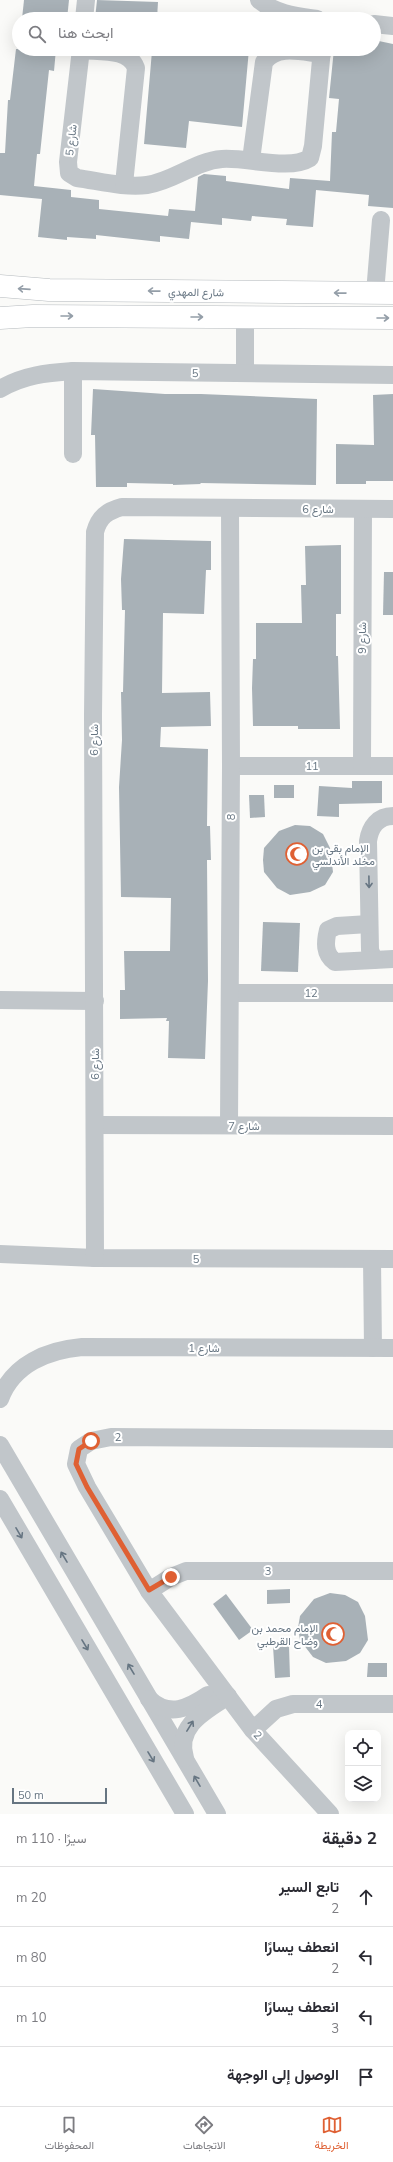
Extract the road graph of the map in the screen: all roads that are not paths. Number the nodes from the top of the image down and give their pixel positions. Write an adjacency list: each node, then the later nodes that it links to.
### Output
1 (86, 0): 3 (street)
2 (259, 0): 4 (street)
3 (85, 12)
4 (280, 12)
5 (381, 25): 6 (street)
6 (393, 26)
7 (80, 56): 12 (street, شارع 5)
8 (127, 56): 12 (street, شارع 5)
9 (269, 56): 11 (street, شارع 5)
10 (322, 56): 11 (street, شارع 5)
11 (251, 160): 12 (street, شارع 5)
12 (124, 184)
13 (381, 220): 15 (street)
14 (0, 286): 15 (main road, شارع المهدي, one-way to 14)
15 (384, 293)
16 (245, 317): 17 (main road, one-way to 16); 18 (main road, one-way to 18); 20 (street)
17 (0, 318)
18 (393, 318)
19 (73, 371): 20 (street, 5); 22 (street, 5); 23 (street)
20 (245, 374): 21 (street, 5)
21 (393, 375)
22 (0, 389)
23 (73, 454)
24 (230, 508): 25 (street, شارع 6); 27 (street, 8); 37 (street, شارع 6)
25 (363, 509): 26 (street, شارع 6); 28 (street, شارع 9)
26 (393, 509)
27 (231, 766): 28 (street, 11); 34 (street, 8)
28 (362, 766): 29 (street, 11)
29 (393, 766)
30 (393, 816): 31 (street, one-way to 31)
31 (369, 924): 33 (street); 33 (street)
32 (393, 959): 33 (street)
33 (374, 960)
34 (230, 993): 35 (street, 12); 39 (street, 8)
35 (393, 993)
36 (0, 1000): 37 (street)
37 (95, 1001): 38 (street, شارع 6)
38 (96, 1125): 39 (street, شارع 7); 42 (street, شارع 6)
39 (229, 1126): 40 (street, شارع 7)
40 (393, 1126)
41 (0, 1254): 42 (street, 5)
42 (95, 1258): 43 (street, 5)
43 (372, 1259): 44 (street, 5); 45 (street)
44 (393, 1259)
45 (373, 1348): 46 (street, شارع 1); 47 (street, شارع 1)
46 (393, 1348)
47 (21, 1370): 48 (street, شارع 1); 49 (street, شارع 1)
48 (0, 1373)
49 (0, 1399)
50 (393, 1439): 54 (street, 2)
51 (0, 1445): 56 (street, one-way to 51)
52 (0, 1499): 60 (street, one-way to 60)
53 (393, 1571): 54 (street, 3)
54 (149, 1590): 55 (street, 2)
55 (224, 1691): 56 (street); 58 (street, 2); 59 (street, one-way to 55)
56 (148, 1697): 59 (street)
57 (393, 1704): 58 (street, 4)
58 (253, 1730): 62 (street, 2)
59 (187, 1763): 61 (street, one-way to 59)
60 (185, 1814)
61 (217, 1814)
62 (330, 1814)

